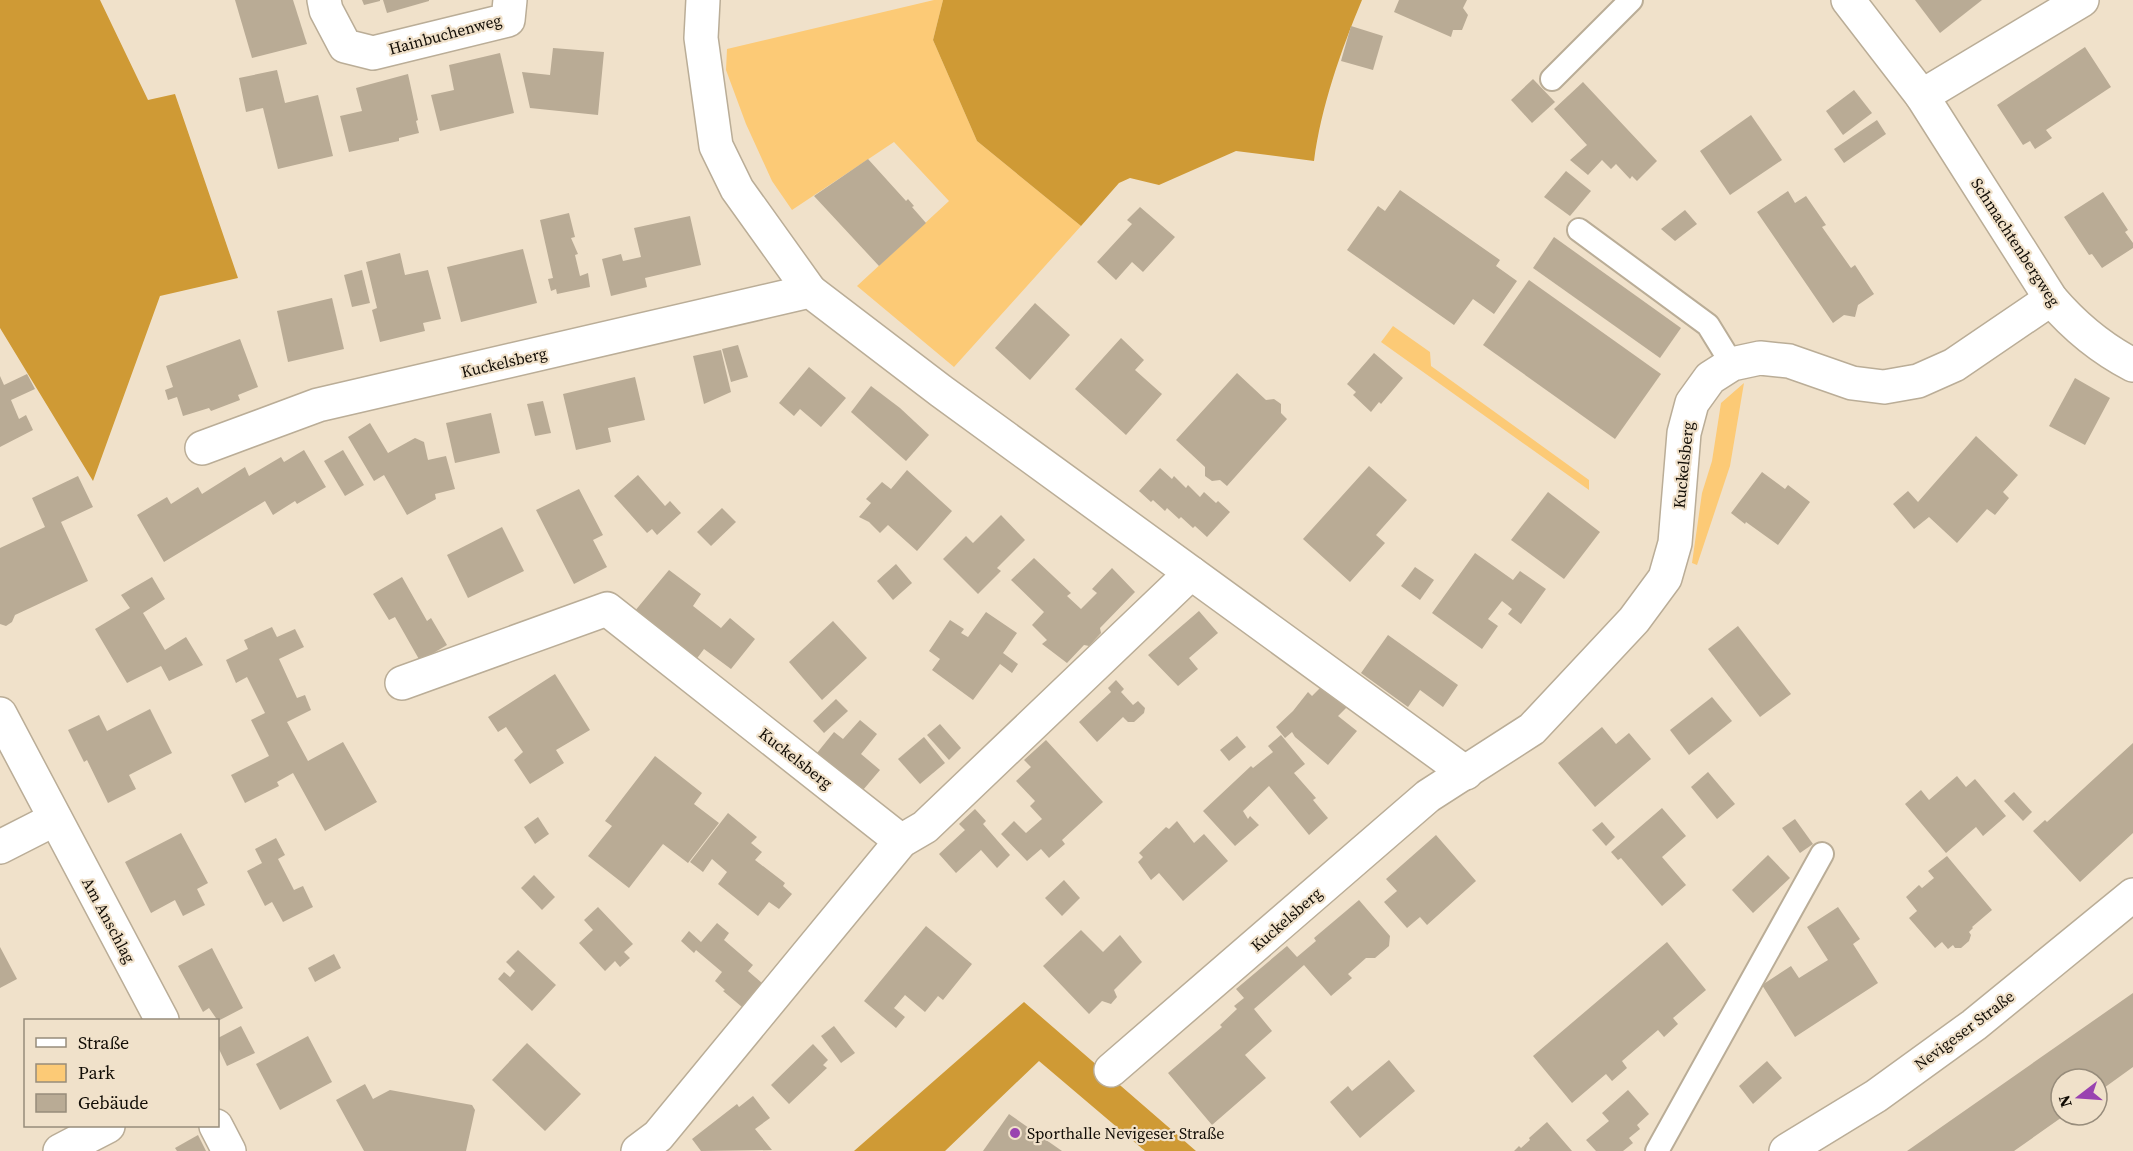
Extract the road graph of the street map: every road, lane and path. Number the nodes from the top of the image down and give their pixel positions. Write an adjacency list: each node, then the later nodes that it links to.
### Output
1 (324, 0): 2 (street, Hainbuchenweg)
2 (510, 0)
3 (703, 0): 10 (street)
4 (1631, 0): 7 (lane)
5 (1848, 0): 8 (street, Schmachtenbergweg)
6 (2082, 0): 8 (street)
7 (1552, 79)
8 (1922, 96): 11 (street, Schmachtenbergweg)
9 (1579, 230): 12 (lane)
10 (810, 291): 14 (street, Kuckelsberg); 15 (street)
11 (2051, 299): 12 (street, Kuckelsberg); 13 (street, Schmachtenbergweg)
12 (1732, 364): 18 (street, Kuckelsberg)
13 (2133, 365)
14 (202, 448)
15 (1191, 573): 18 (street); 20 (street)
16 (402, 683): 20 (street, Kuckelsberg)
17 (0, 714): 19 (street, Am Anschlag)
18 (1466, 773): 25 (street, Kuckelsberg)
19 (55, 819): 21 (street); 24 (street, Am Anschlag)
20 (901, 841): 30 (street)
21 (0, 847)
22 (1822, 854): 31 (lane)
23 (2133, 895): 32 (street, Nevigeser Straße)
24 (161, 1019)
25 (1111, 1070)
26 (104, 1127): 28 (street)
27 (217, 1127): 29 (street)
28 (60, 1151)
29 (229, 1151)
30 (638, 1151)
31 (1657, 1151)
32 (1786, 1151)

